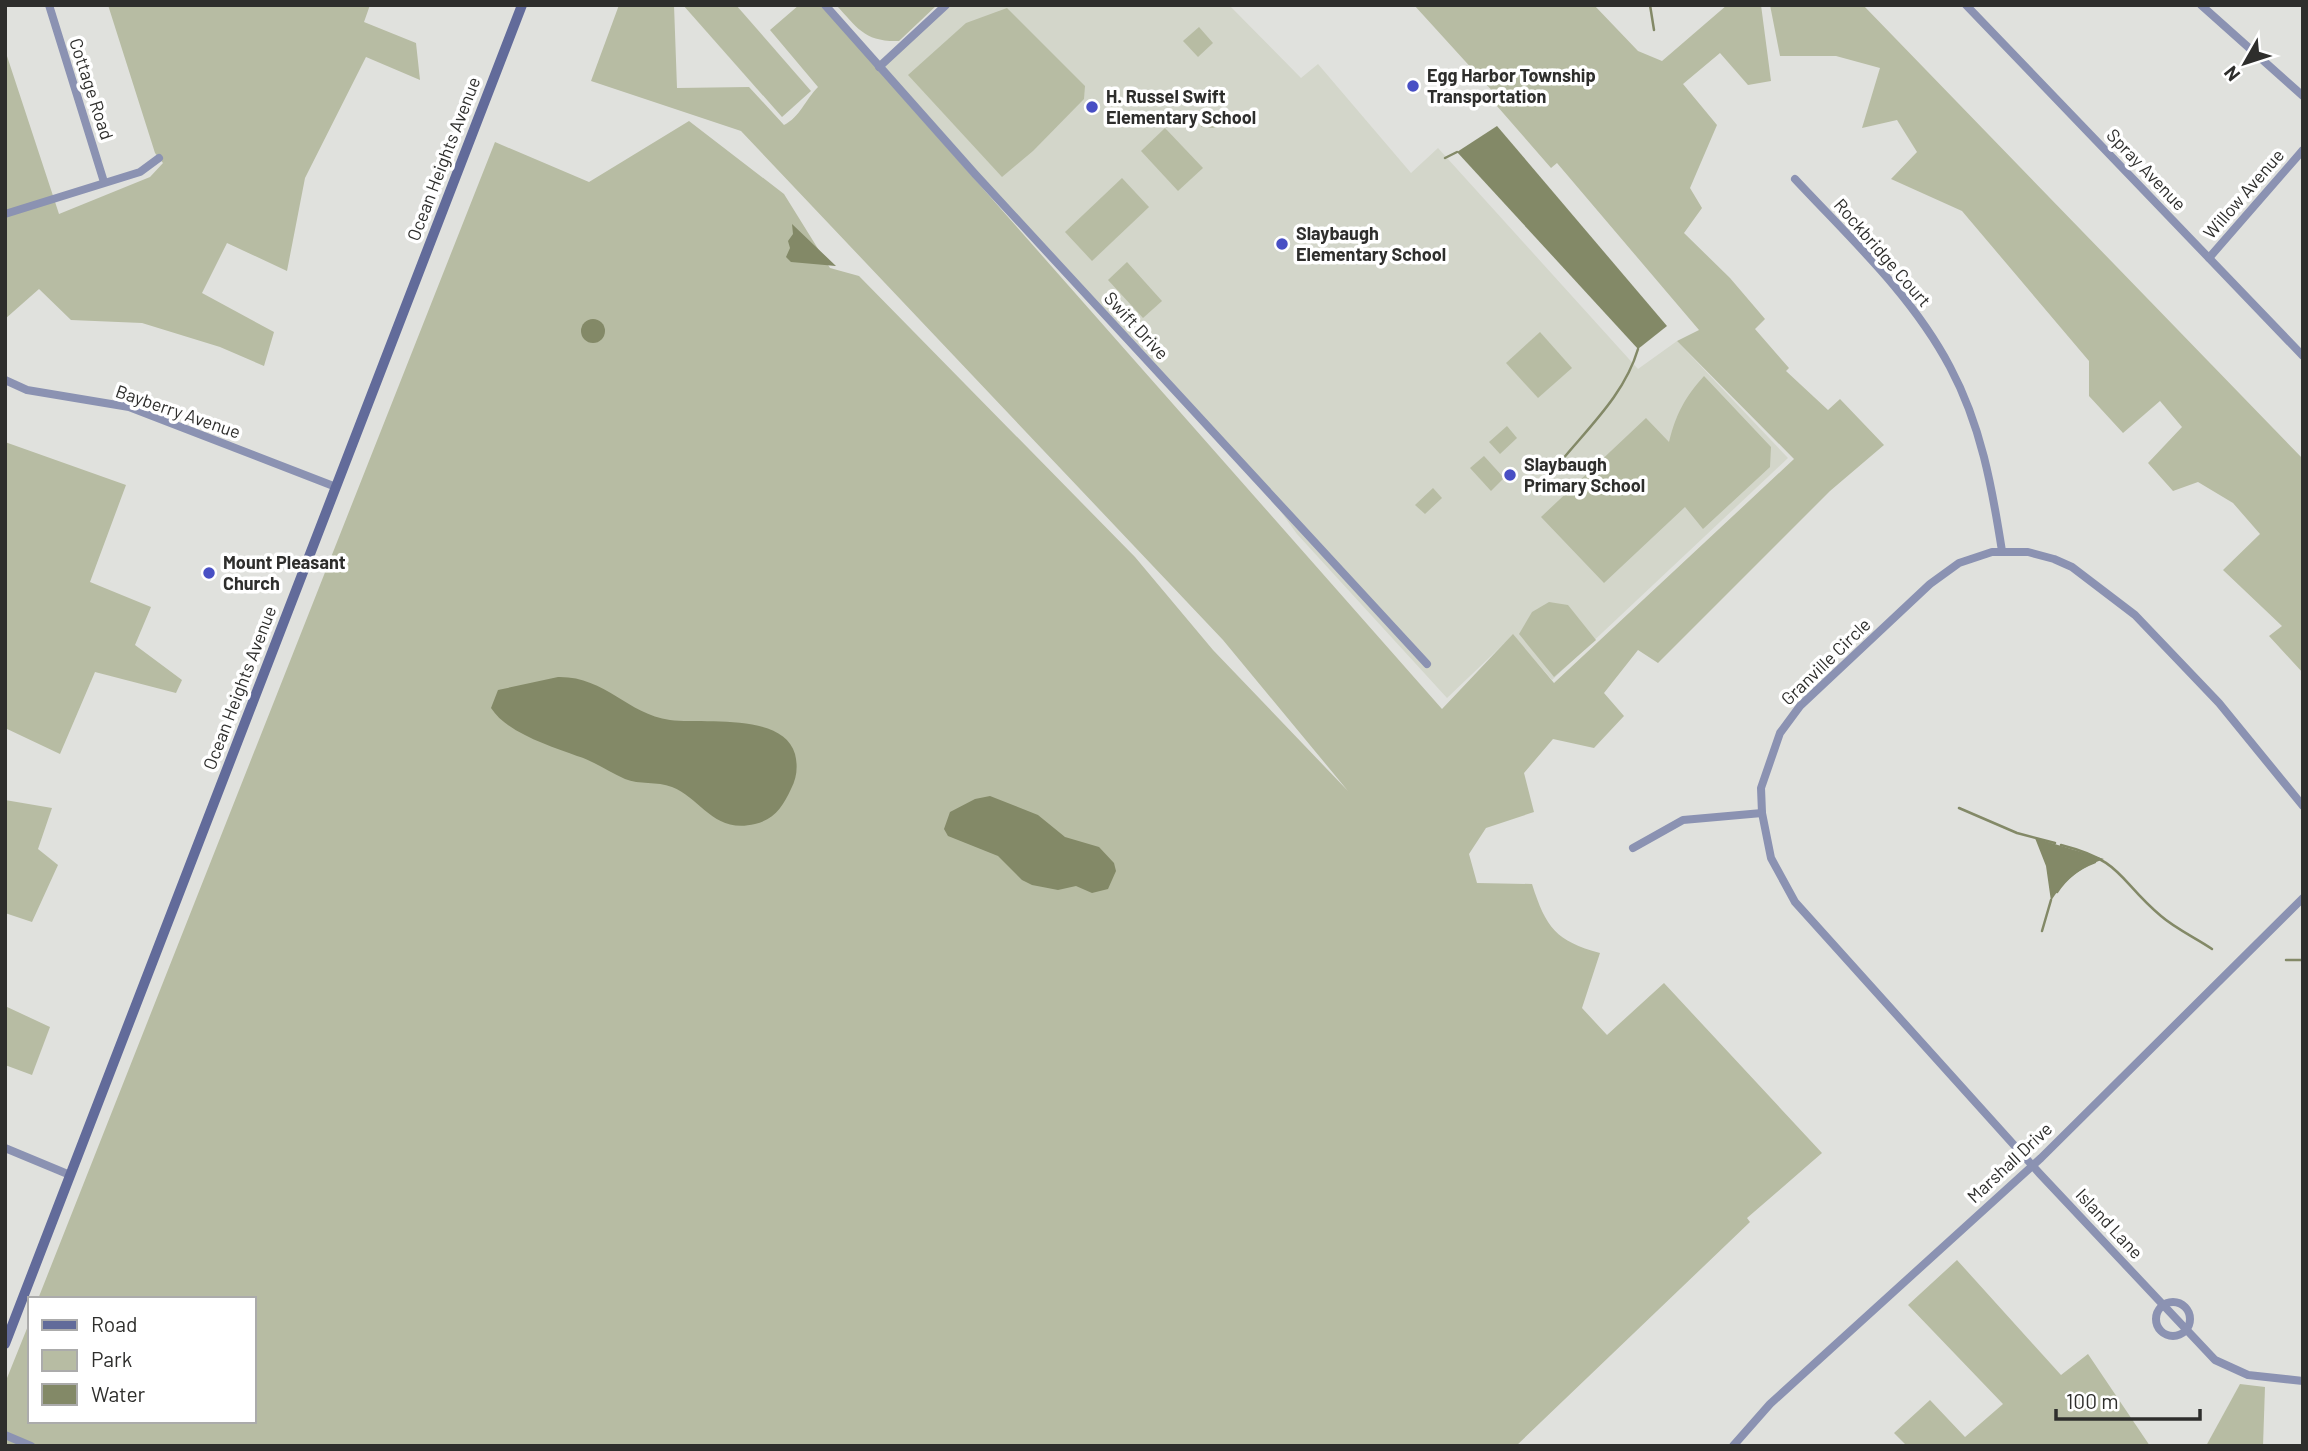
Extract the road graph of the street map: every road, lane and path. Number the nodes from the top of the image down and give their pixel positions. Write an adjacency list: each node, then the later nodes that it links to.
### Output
1 (48, 5): 12 (street, Cottage Road)
2 (522, 5): 17 (main road, Ocean Heights Avenue)
3 (825, 5): 7 (street, Swift Drive)
4 (946, 5): 7 (street)
5 (1966, 5): 14 (street, Spray Avenue)
6 (2201, 5): 8 (street)
7 (879, 67): 19 (street, Swift Drive)
8 (2303, 96)
9 (2303, 150): 14 (street, Willow Avenue)
10 (159, 158): 12 (street)
11 (1795, 179): 18 (street, Rockbridge Court)
12 (104, 182): 13 (street)
13 (5, 214)
14 (2209, 258): 15 (street, Spray Avenue)
15 (2303, 356)
16 (5, 380): 17 (street, Bayberry Avenue)
17 (337, 487): 26 (main road, Ocean Heights Avenue)
18 (2003, 551): 20 (street, Granville Circle); 21 (street, Granville Circle)
19 (1427, 664)
20 (2303, 806)
21 (1762, 813): 22 (street); 25 (street, Granville Circle)
22 (1633, 848)
23 (2303, 898): 25 (street, Marshall Drive)
24 (5, 1148): 26 (street)
25 (2032, 1166): 27 (street, Island Lane); 33 (street, Marshall Drive)
26 (70, 1175): 29 (main road, Ocean Heights Avenue)
27 (2164, 1305): 28 (street, Island Lane); 28 (street, Island Lane); 28 (street, Island Lane)
28 (2186, 1331): 30 (street, Island Lane)
29 (5, 1344)
30 (2303, 1381)
31 (5, 1435): 32 (street)
32 (31, 1446)
33 (1733, 1446)

